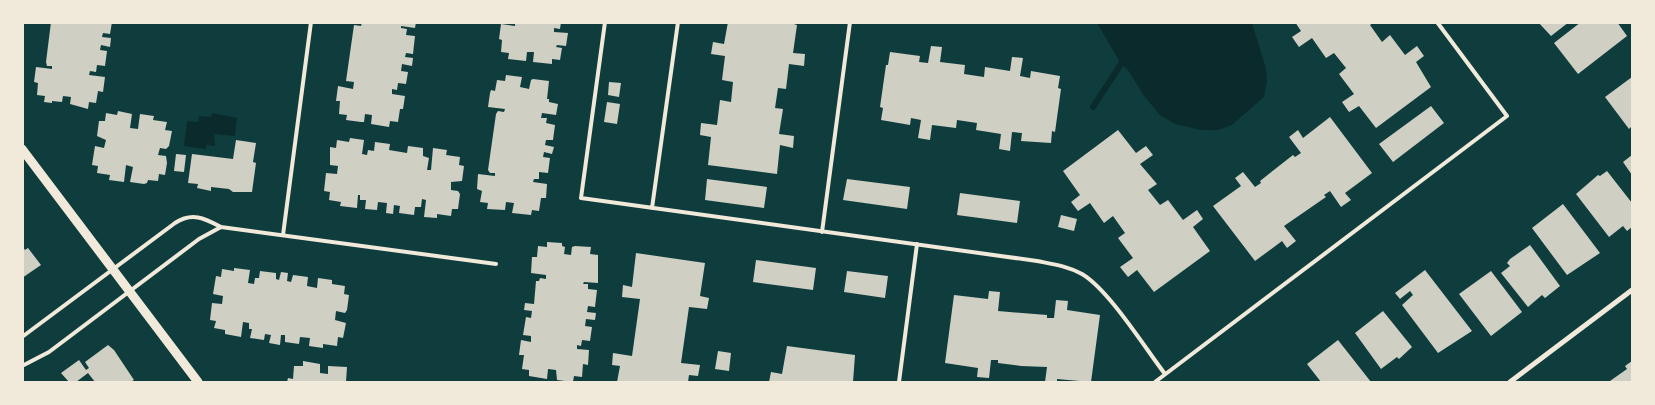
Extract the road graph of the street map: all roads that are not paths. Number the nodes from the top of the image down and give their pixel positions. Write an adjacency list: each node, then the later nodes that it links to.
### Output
1 (311, 22): 10 (lane)
2 (605, 22): 7 (lane)
3 (678, 22): 7 (lane)
4 (850, 22): 9 (lane)
5 (1438, 22): 18 (lane)
6 (22, 149): 13 (street)
7 (652, 208): 9 (lane)
8 (220, 227): 10 (lane); 13 (lane); 15 (lane)
9 (822, 232): 11 (lane)
10 (282, 235): 12 (lane)
11 (917, 244): 18 (lane); 20 (lane)
12 (496, 264)
13 (112, 269): 15 (street); 16 (lane)
14 (1632, 290): 22 (street)
15 (129, 292): 17 (lane); 19 (street)
16 (22, 337)
17 (22, 366)
18 (1165, 374): 21 (lane)
19 (198, 382)
20 (899, 382)
21 (1155, 382)
22 (1510, 382)

